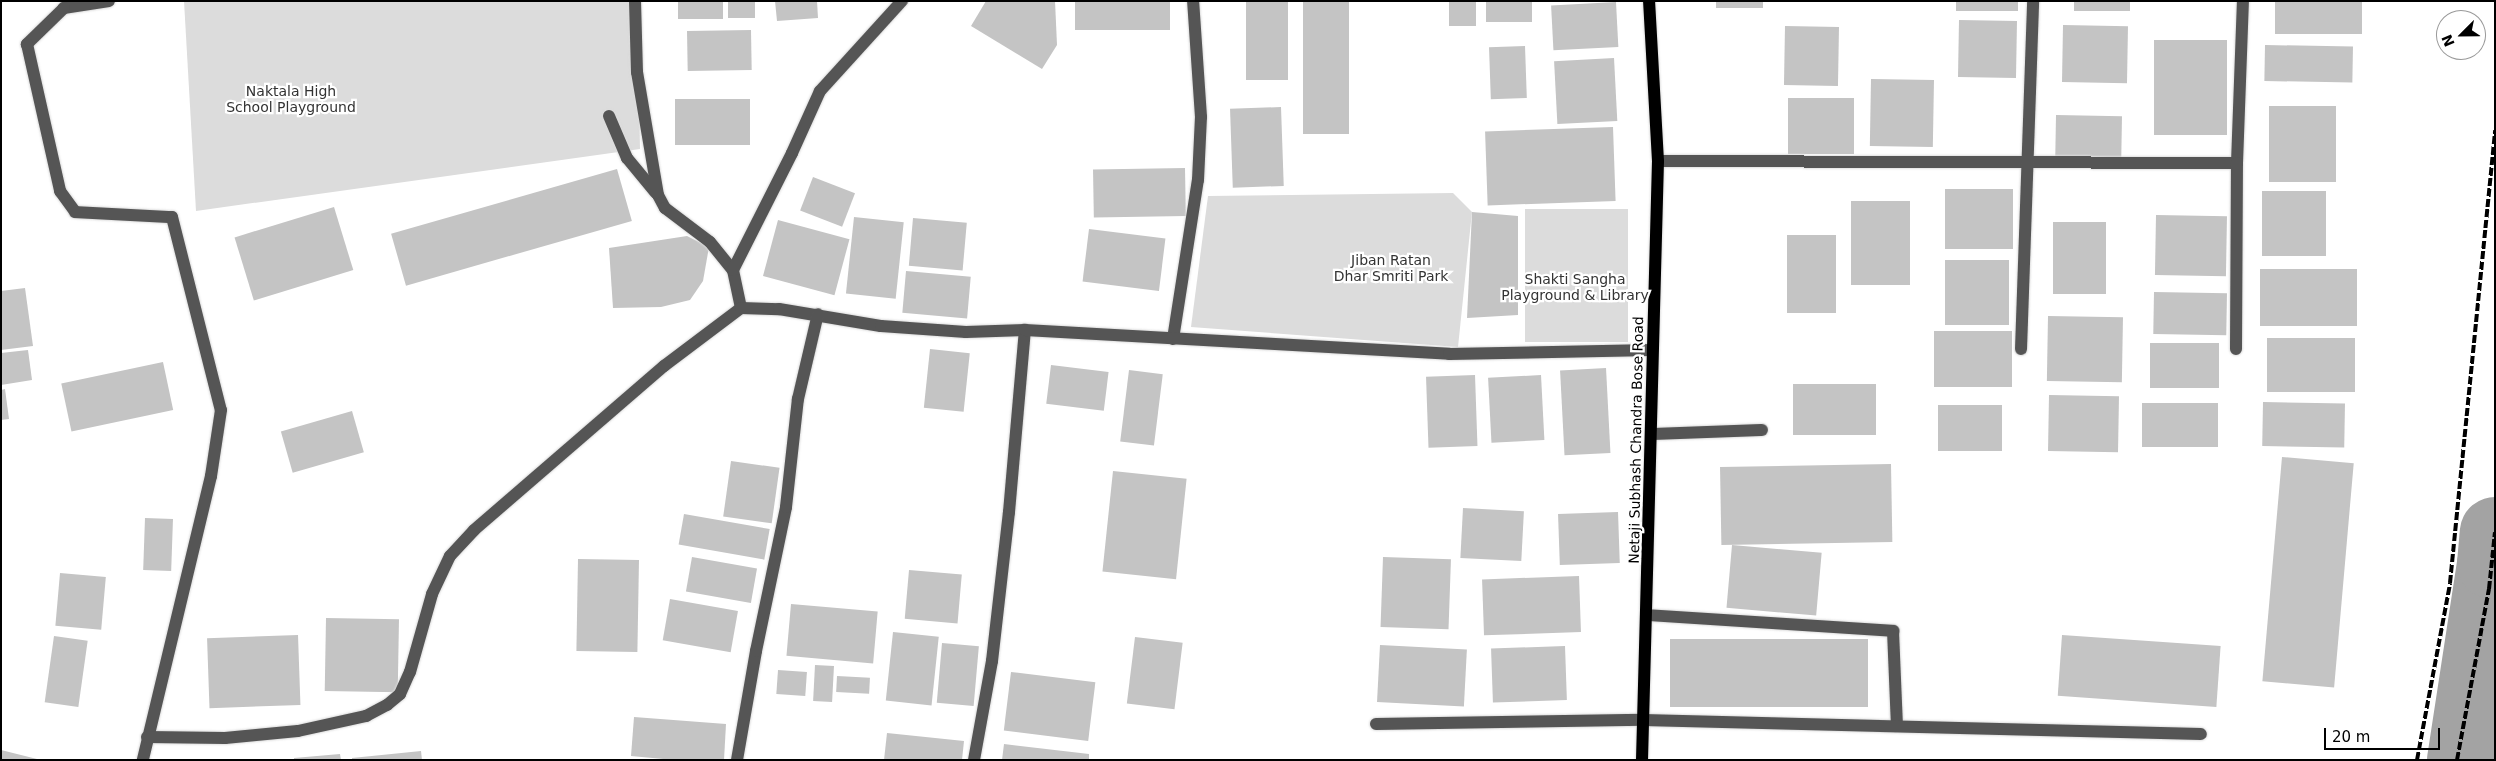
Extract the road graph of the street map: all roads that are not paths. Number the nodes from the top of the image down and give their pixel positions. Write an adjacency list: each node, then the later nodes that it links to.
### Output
1 (109, 1): 28 (street)
2 (636, 1): 12 (street)
3 (902, 1): 13 (street)
4 (1192, 1): 17 (street)
5 (1649, 1): 9 (main road, Netaji Subhash Chandra Bose Road)
6 (2033, 1): 10 (street)
7 (2243, 1): 11 (street)
8 (609, 116): 12 (street)
9 (1658, 161): 10 (street); 20 (main road, Netaji Subhash Chandra Bose Road)
10 (2026, 164): 11 (street); 19 (street)
11 (2237, 164): 18 (street)
12 (658, 195): 13 (street)
13 (733, 270): 14 (street)
14 (741, 308): 15 (street); 28 (street)
15 (818, 314): 16 (street); 30 (street)
16 (1025, 330): 17 (street); 31 (street)
17 (1173, 339): 20 (street)
18 (2236, 348)
19 (2021, 349)
20 (1652, 350): 22 (main road, Netaji Subhash Chandra Bose Road)
21 (1762, 430): 22 (street)
22 (1652, 434): 23 (main road, Netaji Subhash Chandra Bose Road)
23 (1647, 615): 24 (main road, Netaji Subhash Chandra Bose Road); 26 (street)
24 (1643, 720): 25 (street); 26 (street); 32 (main road, Netaji Subhash Chandra Bose Road)
25 (1376, 724)
26 (1896, 726): 27 (street)
27 (2201, 734)
28 (147, 736): 29 (street)
29 (143, 760)
30 (738, 760)
31 (974, 760)
32 (1642, 760)

